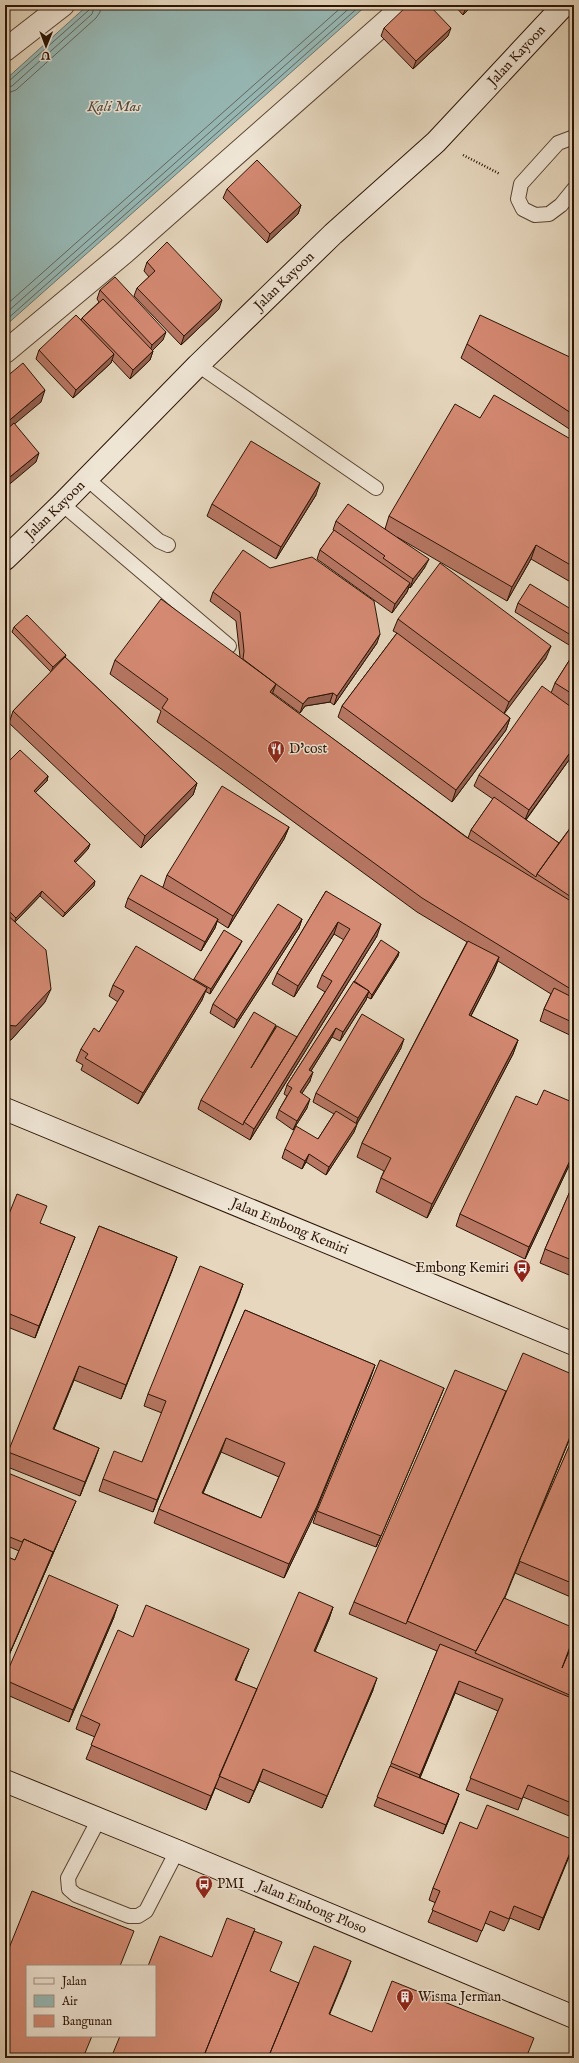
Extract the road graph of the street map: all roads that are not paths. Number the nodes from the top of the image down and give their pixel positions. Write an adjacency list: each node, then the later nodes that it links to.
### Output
1 (63, 5): 4 (street)
2 (405, 5): 7 (street)
3 (564, 5): 8 (street, Jalan Kayoon)
4 (5, 50)
5 (574, 137): 6 (lane)
6 (574, 189)
7 (5, 352)
8 (198, 365): 9 (street, Jalan Kayoon); 10 (lane)
9 (86, 478): 11 (street, Jalan Kayoon); 12 (lane)
10 (376, 488)
11 (62, 504): 13 (street, Jalan Kayoon); 14 (lane)
12 (168, 545)
13 (5, 559)
14 (229, 646)
15 (5, 1109): 16 (street, Jalan Embong Kemiri)
16 (574, 1344)
17 (5, 1781): 18 (street, Jalan Embong Ploso)
18 (99, 1818): 19 (street, Jalan Embong Ploso); 19 (lane)
19 (177, 1851): 20 (street, Jalan Embong Ploso)
20 (574, 2017)

